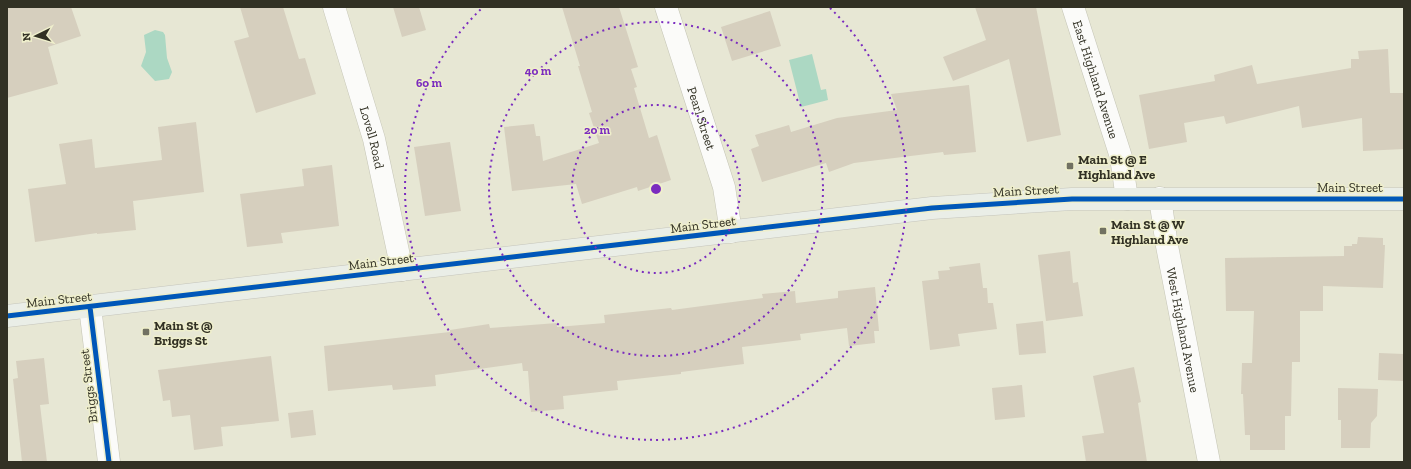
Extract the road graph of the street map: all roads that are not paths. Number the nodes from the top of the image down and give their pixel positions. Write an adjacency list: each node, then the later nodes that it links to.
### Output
1 (334, 7): 8 (street, Lovell Road)
2 (666, 7): 7 (street, Pearl Street)
3 (1073, 7): 4 (street, East Highland Avenue)
4 (1127, 198): 5 (main road, Main Street); 7 (main road, Main Street)
5 (1160, 198): 6 (main road, Main Street); 12 (street, West Highland Avenue)
6 (1404, 198)
7 (731, 232): 8 (main road, Main Street)
8 (402, 270): 9 (main road, Main Street)
9 (90, 307): 10 (main road, Main Street); 11 (street, Briggs Street)
10 (7, 316)
11 (109, 462)
12 (1209, 462)

